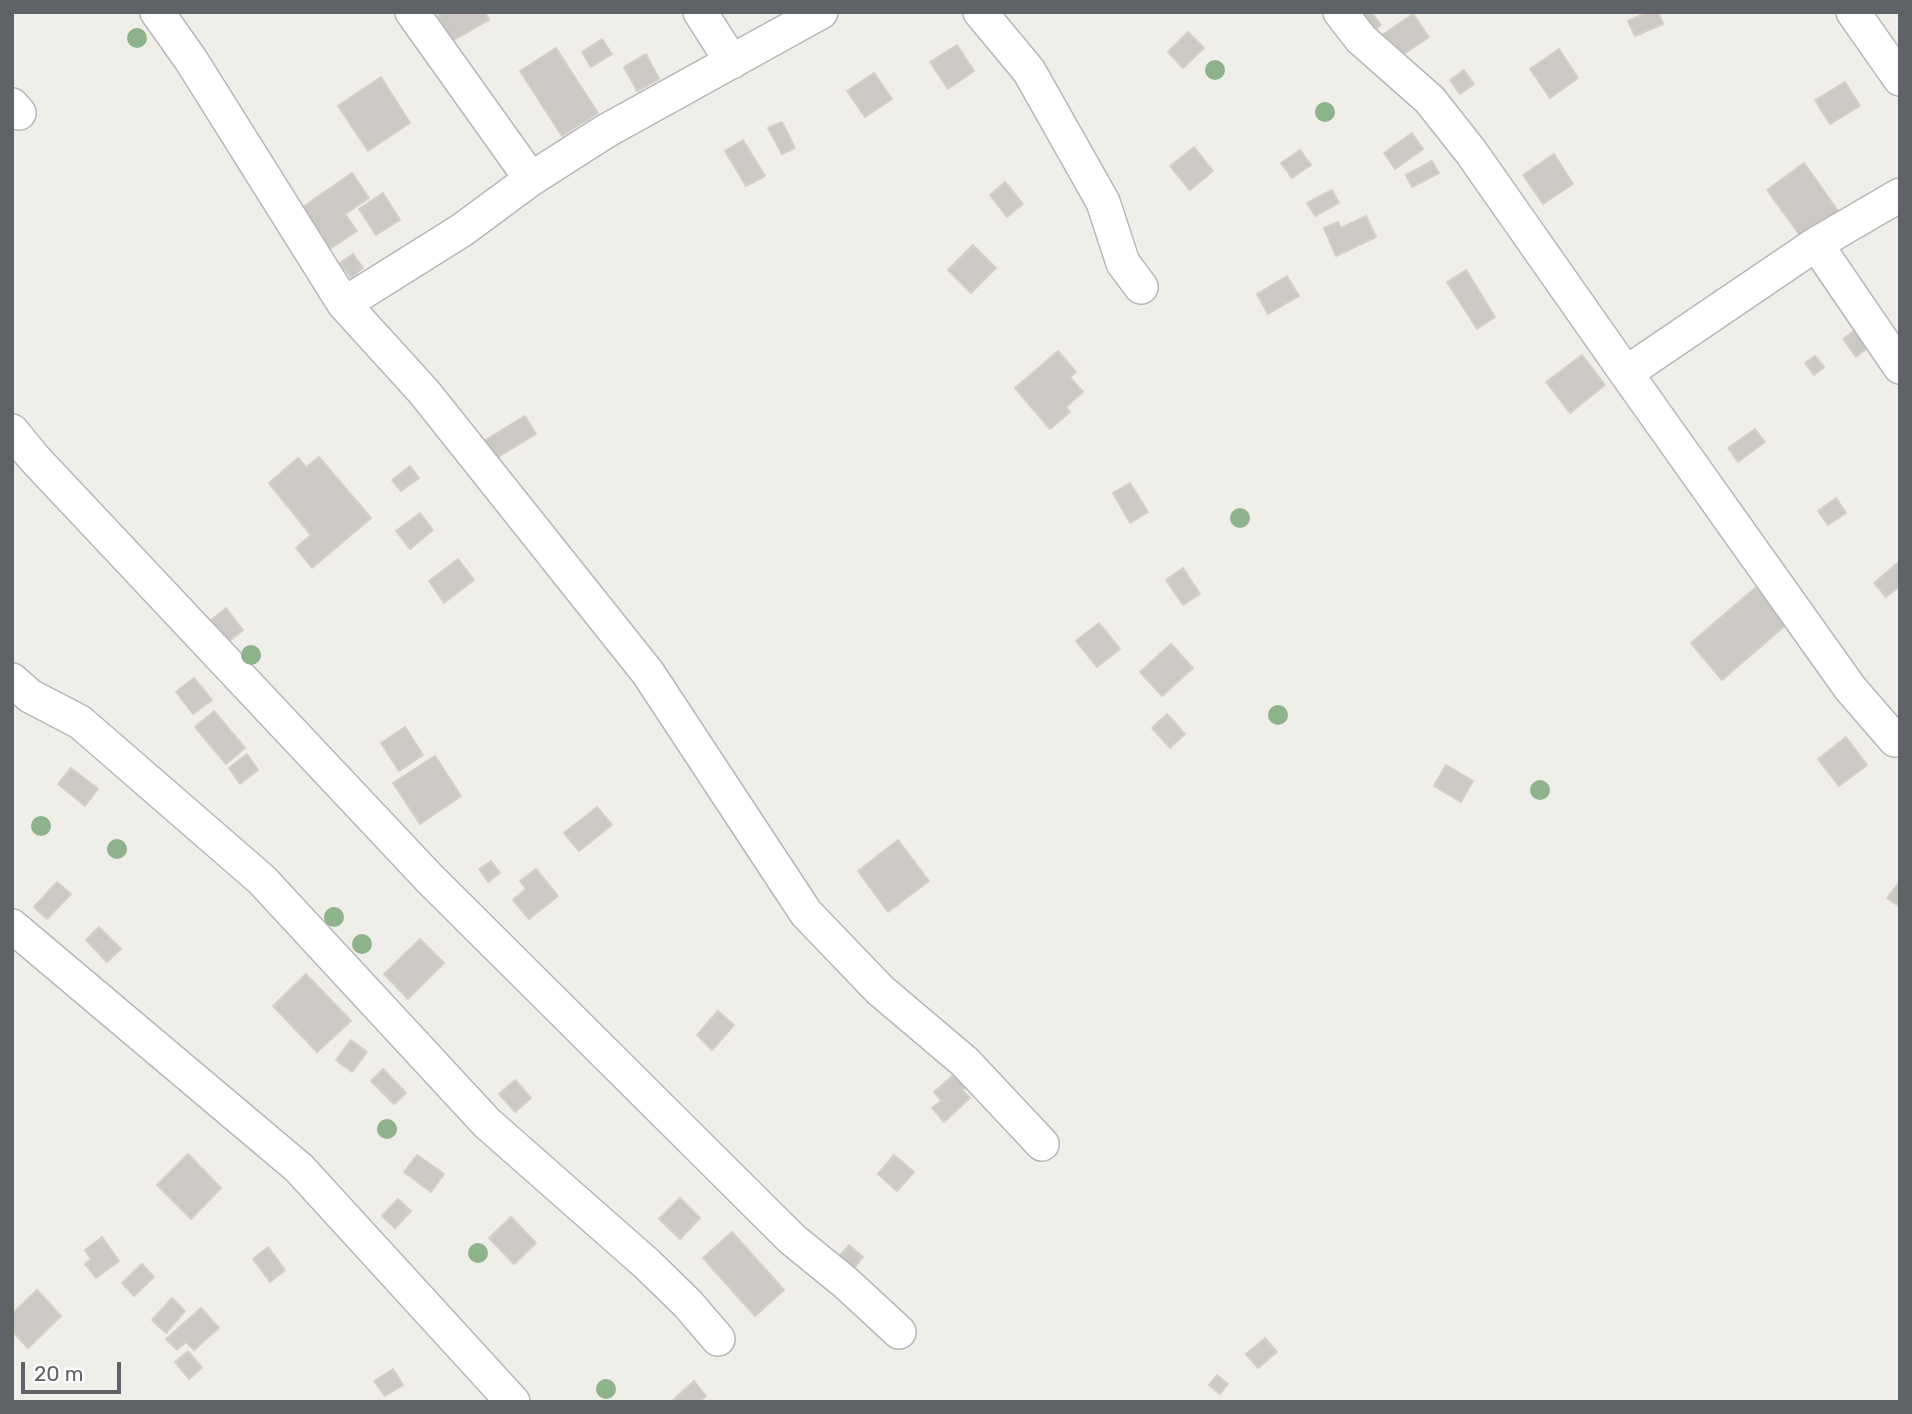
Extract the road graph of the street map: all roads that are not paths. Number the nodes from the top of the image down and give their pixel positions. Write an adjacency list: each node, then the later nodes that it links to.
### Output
1 (157, 12): 14 (street)
2 (412, 12): 10 (street)
3 (700, 12): 8 (street)
4 (821, 12): 8 (street)
5 (980, 12): 13 (street)
6 (1340, 12): 16 (street)
7 (1853, 12): 9 (street)
8 (732, 62): 10 (street)
9 (1900, 79)
10 (531, 179): 14 (street)
11 (1900, 195): 12 (street)
12 (1816, 244): 15 (street); 16 (street)
13 (1141, 287)
14 (344, 304): 21 (street)
15 (1900, 367)
16 (1626, 373): 19 (street)
17 (12, 431): 22 (street)
18 (18, 696): 23 (street)
19 (1895, 740)
20 (12, 926): 24 (street)
21 (1042, 1144)
22 (899, 1332)
23 (718, 1339)
24 (513, 1402)

